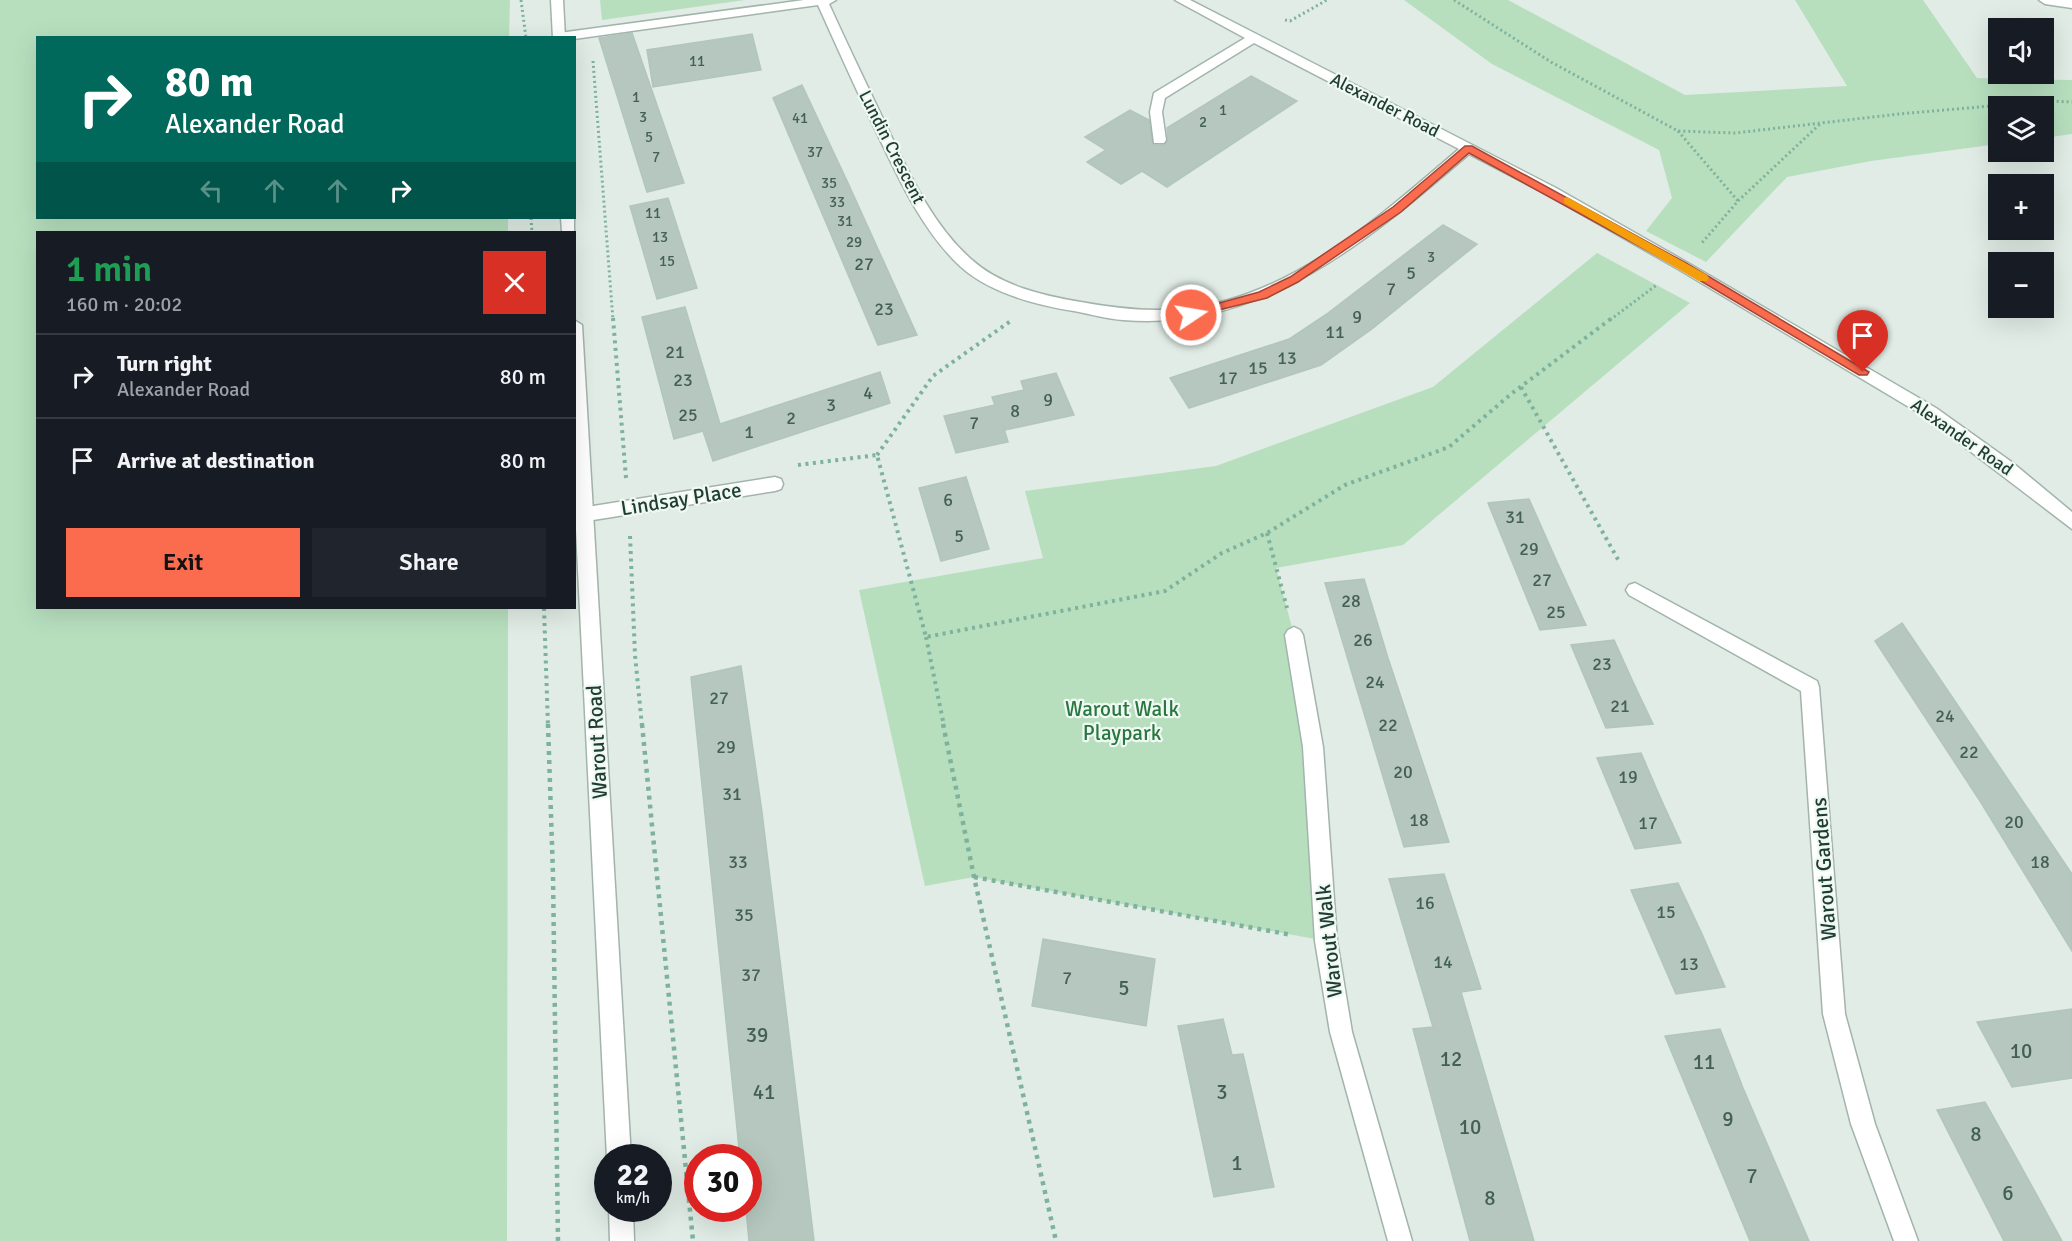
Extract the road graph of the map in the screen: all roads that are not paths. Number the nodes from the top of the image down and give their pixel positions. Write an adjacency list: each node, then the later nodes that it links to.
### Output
1 (557, 0): 6 (street)
2 (1181, 0): 8 (street, Alexander Road)
3 (2046, 0): 5 (street)
4 (826, 1): 7 (street); 10 (street, Lundin Crescent)
5 (2072, 4)
6 (559, 36)
7 (567, 36)
8 (1253, 38): 9 (street); 10 (street, Alexander Road)
9 (1159, 140)
10 (1468, 148): 14 (street, Alexander Road)
11 (576, 356): 13 (street, Warout Road)
12 (775, 484): 13 (street, Lindsay Place)
13 (586, 514): 17 (street, Warout Road)
14 (2072, 522)
15 (1635, 590): 21 (street, Warout Gardens)
16 (1294, 635): 20 (street, Warout Walk)
17 (618, 1144)
18 (621, 1222): 19 (street)
19 (622, 1241)
20 (1400, 1241)
21 (1906, 1241)

